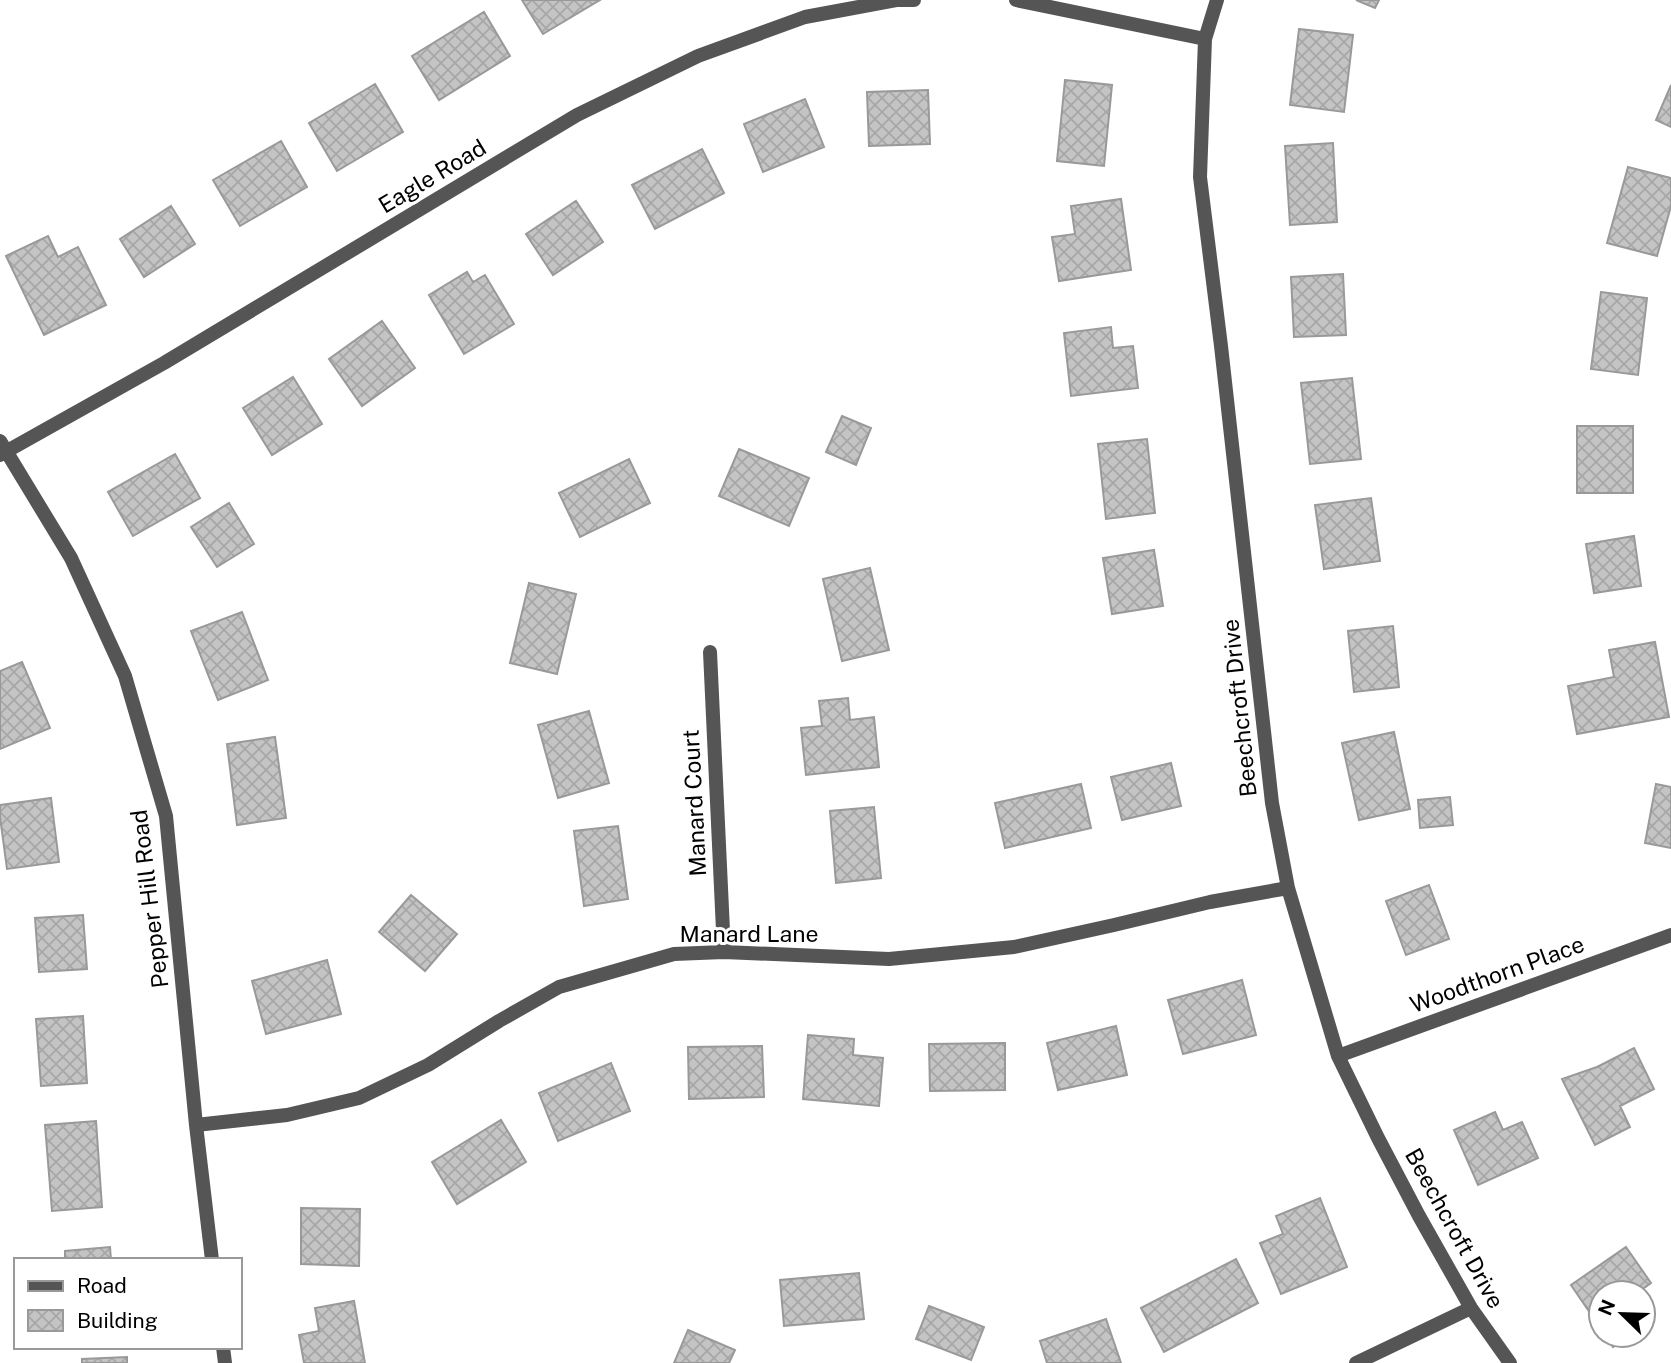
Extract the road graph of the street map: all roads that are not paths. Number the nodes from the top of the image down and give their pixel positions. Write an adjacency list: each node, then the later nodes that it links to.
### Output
1 (914, 0): 5 (street, Eagle Road)
2 (1016, 0): 4 (street)
3 (1217, 0): 4 (street, Beechcroft Drive)
4 (1205, 40): 7 (street, Beechcroft Drive)
5 (2, 450): 11 (street, Pepper Hill Road)
6 (710, 652): 9 (street, Manard Court)
7 (1288, 888): 9 (street, Manard Lane); 10 (street, Beechcroft Drive)
8 (1671, 935): 10 (street, Woodthorn Place)
9 (724, 951): 11 (street, Manard Lane)
10 (1338, 1056): 13 (street, Beechcroft Drive)
11 (196, 1125): 12 (street, Pepper Hill Road)
12 (212, 1258)
13 (1471, 1308): 14 (street); 15 (street, Beechcroft Drive)
14 (1356, 1363)
15 (1510, 1363)

